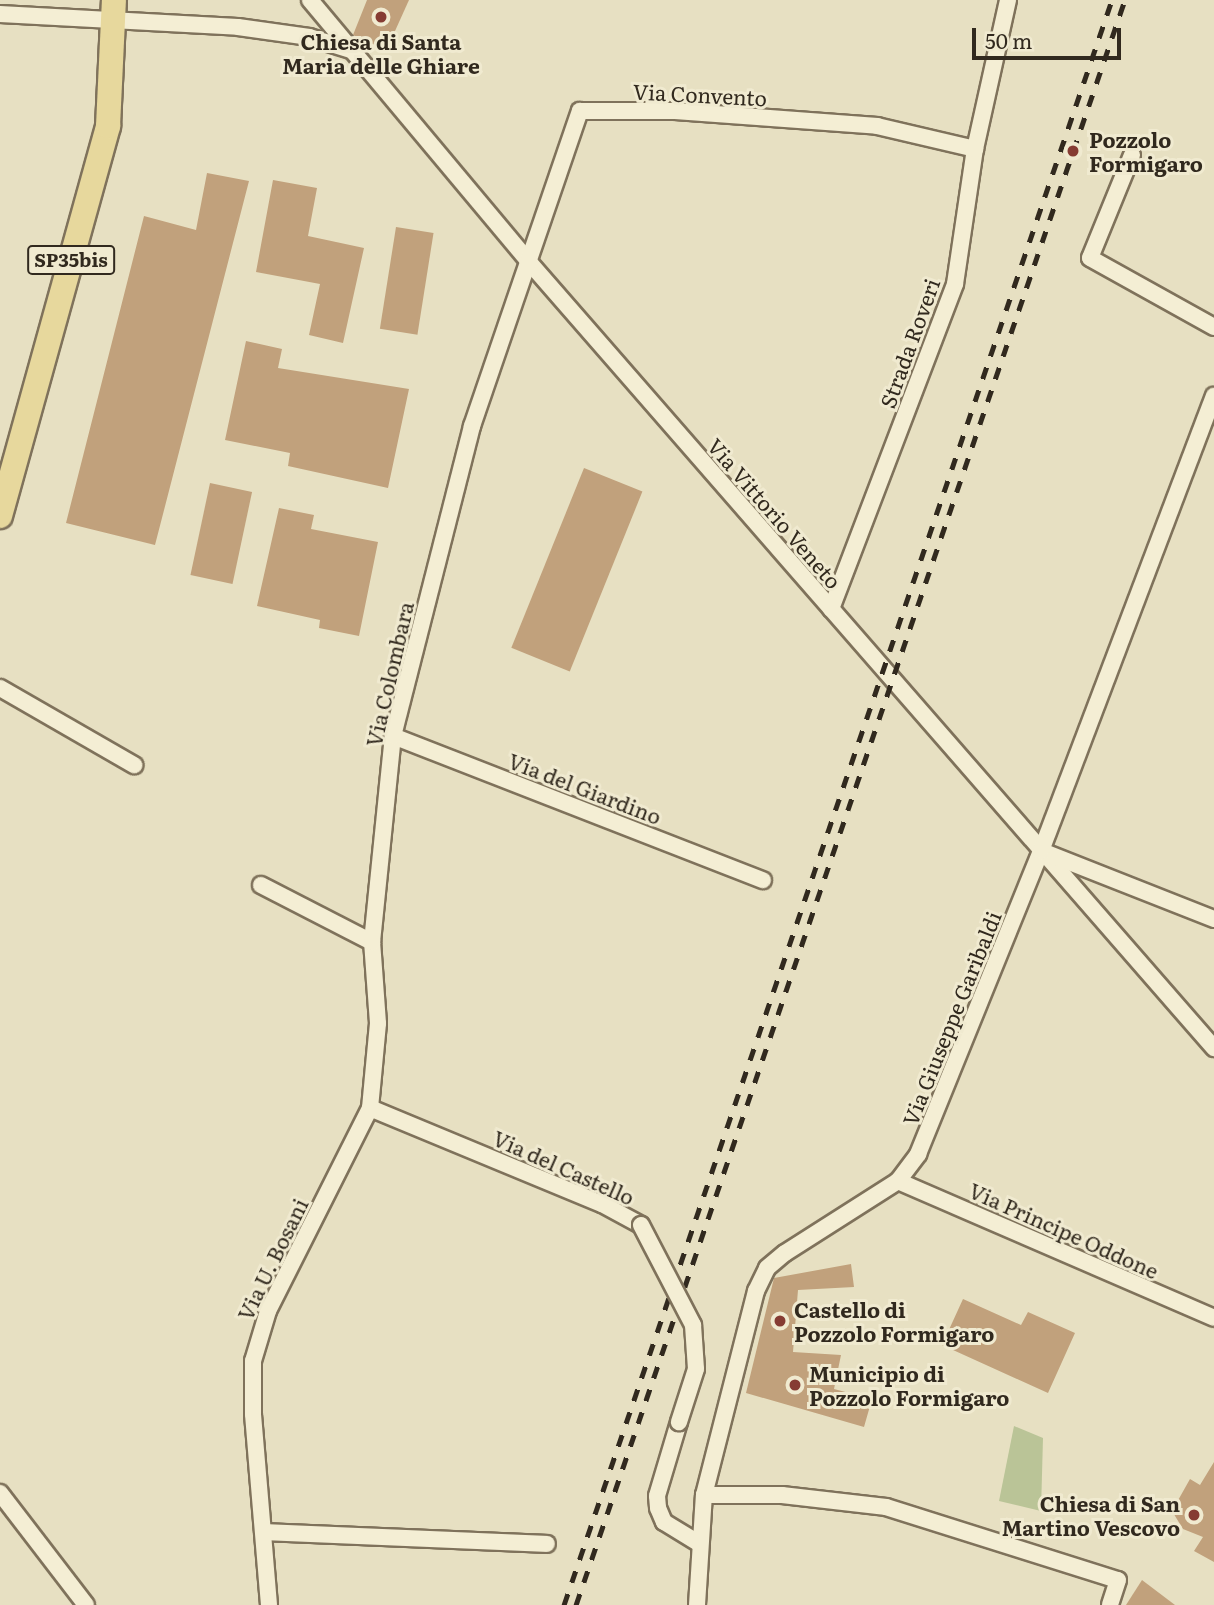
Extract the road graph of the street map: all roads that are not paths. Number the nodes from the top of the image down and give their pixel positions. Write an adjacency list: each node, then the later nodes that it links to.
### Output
1 (310, 0): 5 (street, Via Vittorio Veneto)
2 (1008, 0): 6 (street, Strada Roveri)
3 (115, 8): 4 (street); 5 (street); 11 (main road, SP35bis)
4 (0, 14)
5 (351, 50): 8 (street, Via Vittorio Veneto)
6 (975, 149): 8 (street, Via Convento); 12 (street, Strada Roveri)
7 (1132, 155): 9 (street)
8 (529, 262): 12 (street, Via Vittorio Veneto); 14 (street, Via Colombara)
9 (1214, 327)
10 (1214, 396): 16 (street, Via Giuseppe Garibaldi)
11 (0, 516)
12 (831, 609): 16 (street, Via Vittorio Veneto)
13 (0, 688): 15 (street)
14 (393, 736): 17 (street, Via del Giardino); 20 (street, Via Colombara)
15 (134, 765)
16 (1041, 851): 19 (street); 21 (street, Via Vittorio Veneto); 23 (street, Via Giuseppe Garibaldi)
17 (763, 880)
18 (261, 886): 20 (street)
19 (1214, 919)
20 (372, 942): 22 (street, Via Colombara)
21 (1214, 1048)
22 (370, 1108): 27 (street, Via U. Bosani); 29 (street, Via del Castello, bridge)
23 (898, 1181): 24 (street, Via Principe Oddone); 26 (street, Via Giuseppe Garibaldi)
24 (1214, 1318)
25 (0, 1493): 30 (street)
26 (704, 1495): 29 (street, Via Giuseppe Garibaldi); 33 (street)
27 (265, 1532): 28 (street); 31 (street, Via U. Bosani)
28 (547, 1544)
29 (700, 1544): 32 (street, Via Giuseppe Garibaldi)
30 (86, 1605)
31 (269, 1605)
32 (697, 1605)
33 (1111, 1605)

